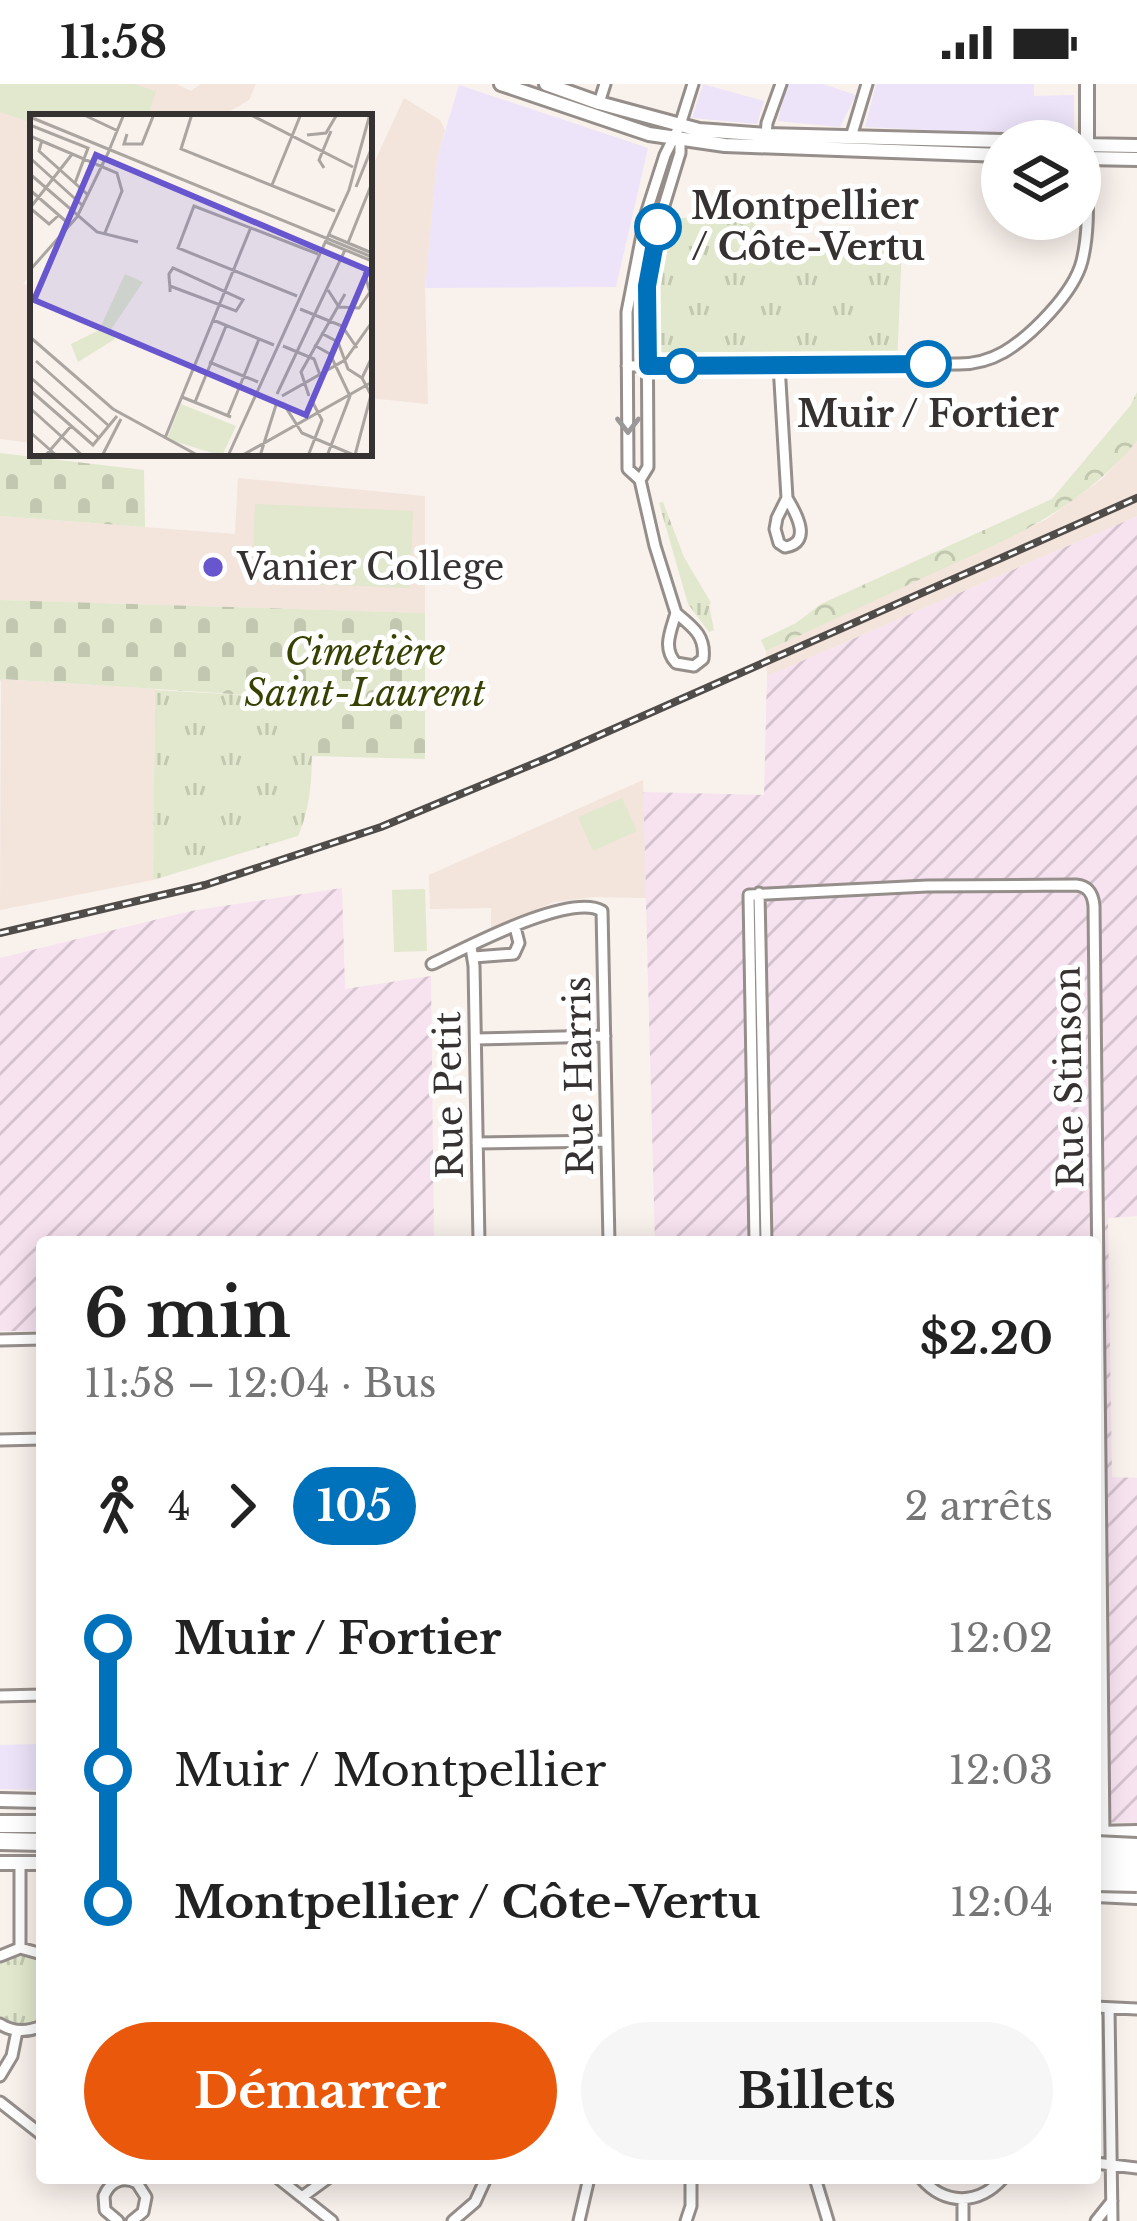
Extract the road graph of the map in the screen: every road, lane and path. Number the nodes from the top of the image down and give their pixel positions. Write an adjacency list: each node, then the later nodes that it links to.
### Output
1 (501, 84): 13 (main road)
2 (546, 84): 8 (main road)
3 (605, 84): 8 (street)
4 (693, 84): 10 (street)
5 (781, 84): 11 (street)
6 (867, 84): 12 (street)
7 (1087, 84): 9 (main road)
8 (599, 103): 10 (main road)
9 (1085, 120)
10 (680, 125): 11 (main road); 13 (street)
11 (766, 135): 12 (main road)
12 (851, 136): 14 (main road)
13 (676, 140): 17 (main road); 22 (street); 23 (street)
14 (981, 140)
15 (1137, 146): 16 (main road)
16 (1101, 150)
17 (981, 154)
18 (1101, 154): 19 (main road)
19 (1137, 159)
20 (1084, 240): 21 (street)
21 (779, 365): 23 (street); 25 (street)
22 (627, 366): 23 (street); 24 (street, one-way to 24)
23 (648, 366): 24 (street)
24 (640, 480): 26 (street)
25 (787, 498): 25 (street)
26 (676, 614): 26 (street)
27 (754, 895): 37 (street); 38 (street); 39 (street, Rue Stinson)
28 (515, 927): 29 (street); 29 (street); 31 (street, Rue Harris)
29 (472, 952): 30 (street); 32 (street, Rue Petit)
30 (433, 964)
31 (605, 1036): 32 (street); 33 (street, Rue Harris)
32 (476, 1039): 34 (street, Rue Petit)
33 (607, 1141): 34 (street); 36 (street, Rue Harris)
34 (477, 1143): 35 (street, Rue Petit)
35 (479, 1236)
36 (609, 1236)
37 (755, 1236)
38 (766, 1236)
39 (1096, 1236)
40 (0, 1340): 41 (street)
41 (36, 1340)
42 (36, 1439): 43 (street)
43 (0, 1440)
44 (36, 1695): 45 (street)
45 (0, 1696)
46 (0, 1800): 47 (main road)
47 (36, 1801)
48 (0, 1824): 49 (highway)
49 (36, 1824)
50 (1137, 1832): 51 (main road)
51 (1101, 1836)
52 (1101, 1837): 55 (main road, bridge)
53 (0, 1841): 54 (highway)
54 (36, 1842)
55 (1137, 1845)
56 (1101, 1856): 57 (highway, bridge)
57 (1137, 1858)
58 (0, 1863): 59 (main road)
59 (20, 1863): 60 (main road); 67 (street)
60 (36, 1864)
61 (1101, 1872): 62 (highway, bridge)
62 (1137, 1873)
63 (1137, 1886): 64 (main road, bridge)
64 (1101, 1891)
65 (1101, 1892): 66 (main road)
66 (1137, 1897)
67 (20, 1948): 68 (street); 69 (street)
68 (36, 1952)
69 (0, 1956)
70 (1101, 2007): 71 (street)
71 (1109, 2008): 72 (street); 80 (street)
72 (1137, 2009)
73 (0, 2024): 75 (street)
74 (36, 2029): 75 (street)
75 (17, 2031): 76 (street)
76 (0, 2077)
77 (0, 2102): 78 (street)
78 (36, 2130)
79 (1101, 2164): 80 (street)
80 (1112, 2165): 81 (street); 96 (street)
81 (1137, 2168)
82 (103, 2184): 93 (street)
83 (115, 2184): 93 (street)
84 (141, 2184): 98 (street)
85 (286, 2184): 94 (street)
86 (320, 2184): 94 (street)
87 (483, 2184): 103 (street)
88 (588, 2184): 104 (street)
89 (691, 2184): 97 (street)
90 (817, 2184): 107 (street)
91 (927, 2184): 95 (street)
92 (998, 2184): 95 (street)
93 (108, 2188): 99 (street)
94 (302, 2197): 102 (street)
95 (963, 2200): 108 (street)
96 (1112, 2201): 109 (street); 110 (street)
97 (692, 2206): 105 (street); 106 (street)
98 (143, 2212): 100 (street); 101 (street)
99 (112, 2220)
100 (132, 2221)
101 (154, 2221)
102 (332, 2221)
103 (453, 2221)
104 (579, 2221)
105 (686, 2221)
106 (698, 2221)
107 (828, 2221)
108 (963, 2221)
109 (1096, 2221)
110 (1112, 2221)

